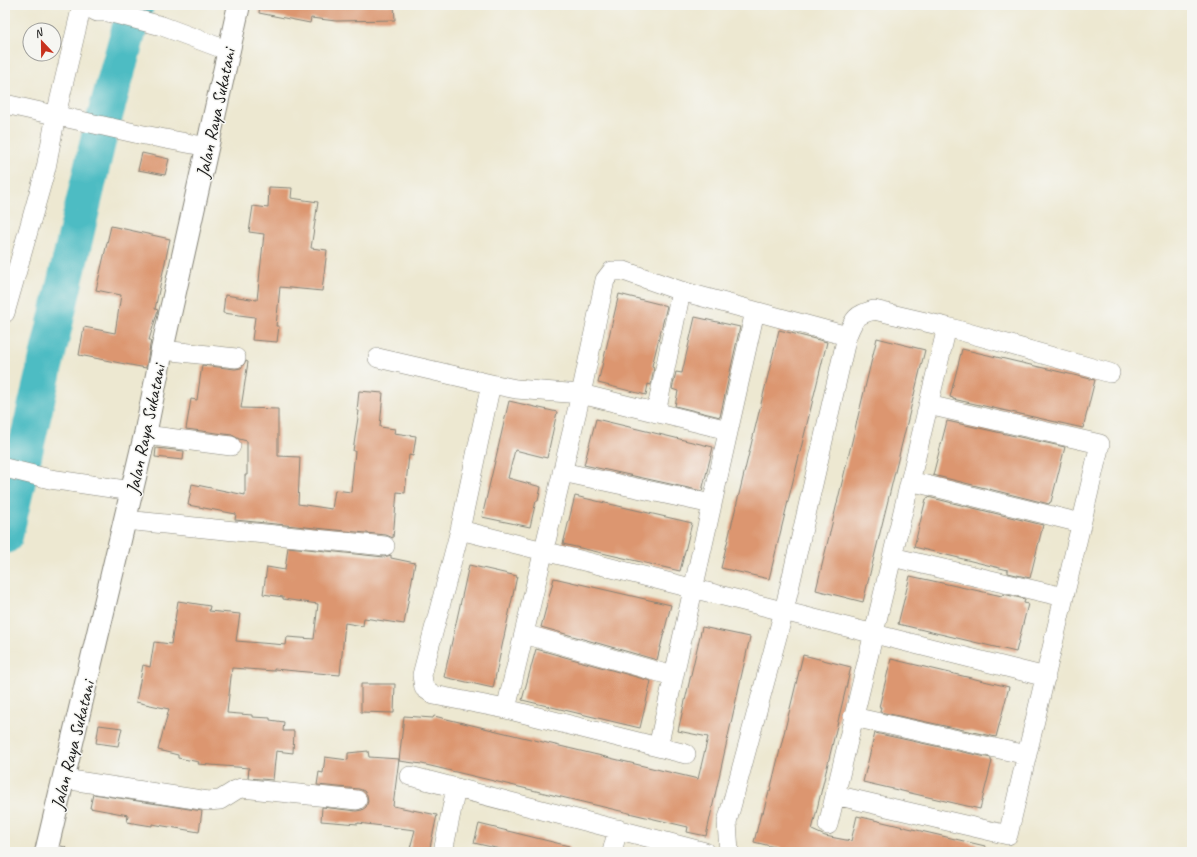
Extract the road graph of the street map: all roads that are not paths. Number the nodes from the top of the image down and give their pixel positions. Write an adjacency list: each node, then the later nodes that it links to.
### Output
1 (83, 5): 3 (street); 5 (street)
2 (239, 5): 3 (main road, Jalan Raya Sukatani)
3 (229, 50): 6 (main road, Jalan Raya Sukatani)
4 (5, 104): 5 (street)
5 (65, 117): 6 (street); 9 (street)
6 (208, 147): 12 (main road, Jalan Raya Sukatani)
7 (681, 291): 8 (street); 17 (street); 19 (street)
8 (755, 311): 11 (street); 20 (street)
9 (5, 313)
10 (947, 327): 11 (street); 15 (street); 18 (street)
11 (847, 336): 36 (street)
12 (162, 350): 13 (street); 21 (main road, Jalan Raya Sukatani)
13 (236, 358)
14 (378, 358): 16 (street)
15 (1110, 373)
16 (490, 384): 17 (street); 30 (street)
17 (581, 394): 19 (street); 24 (street)
18 (928, 405): 25 (street); 29 (street)
19 (656, 413): 20 (street)
20 (728, 430): 27 (street)
21 (146, 435): 22 (street); 26 (main road, Jalan Raya Sukatani)
22 (231, 446)
23 (8, 469): 26 (street)
24 (562, 472): 27 (street); 32 (street)
25 (910, 481): 29 (street); 33 (street)
26 (132, 490): 28 (main road, Jalan Raya Sukatani)
27 (712, 504): 34 (street)
28 (125, 520): 31 (street); 47 (main road, Jalan Raya Sukatani)
29 (1081, 523): 35 (street)
30 (460, 530): 32 (street); 41 (street)
31 (385, 546)
32 (544, 551): 34 (street); 38 (street)
33 (892, 557): 35 (street); 37 (street)
34 (693, 588): 36 (street); 39 (street)
35 (1064, 597): 40 (street)
36 (784, 611): 37 (street); 51 (street)
37 (874, 633): 40 (street); 42 (street)
38 (524, 634): 39 (street); 41 (street)
39 (673, 676): 43 (street)
40 (1046, 677): 45 (street)
41 (506, 709): 43 (street)
42 (853, 718): 45 (street); 49 (street)
43 (658, 747): 44 (street)
44 (686, 754)
45 (1027, 755): 49 (street)
46 (410, 776): 48 (street)
47 (64, 778): 50 (street); 54 (main road, Jalan Raya Sukatani)
48 (456, 788): 53 (street); 55 (street)
49 (835, 795): 52 (street)
50 (357, 800)
51 (727, 822): 57 (street); 58 (street)
52 (828, 825)
53 (618, 829): 56 (street); 57 (street)
54 (51, 851)
55 (444, 852)
56 (612, 852)
57 (703, 852)
58 (729, 852)

